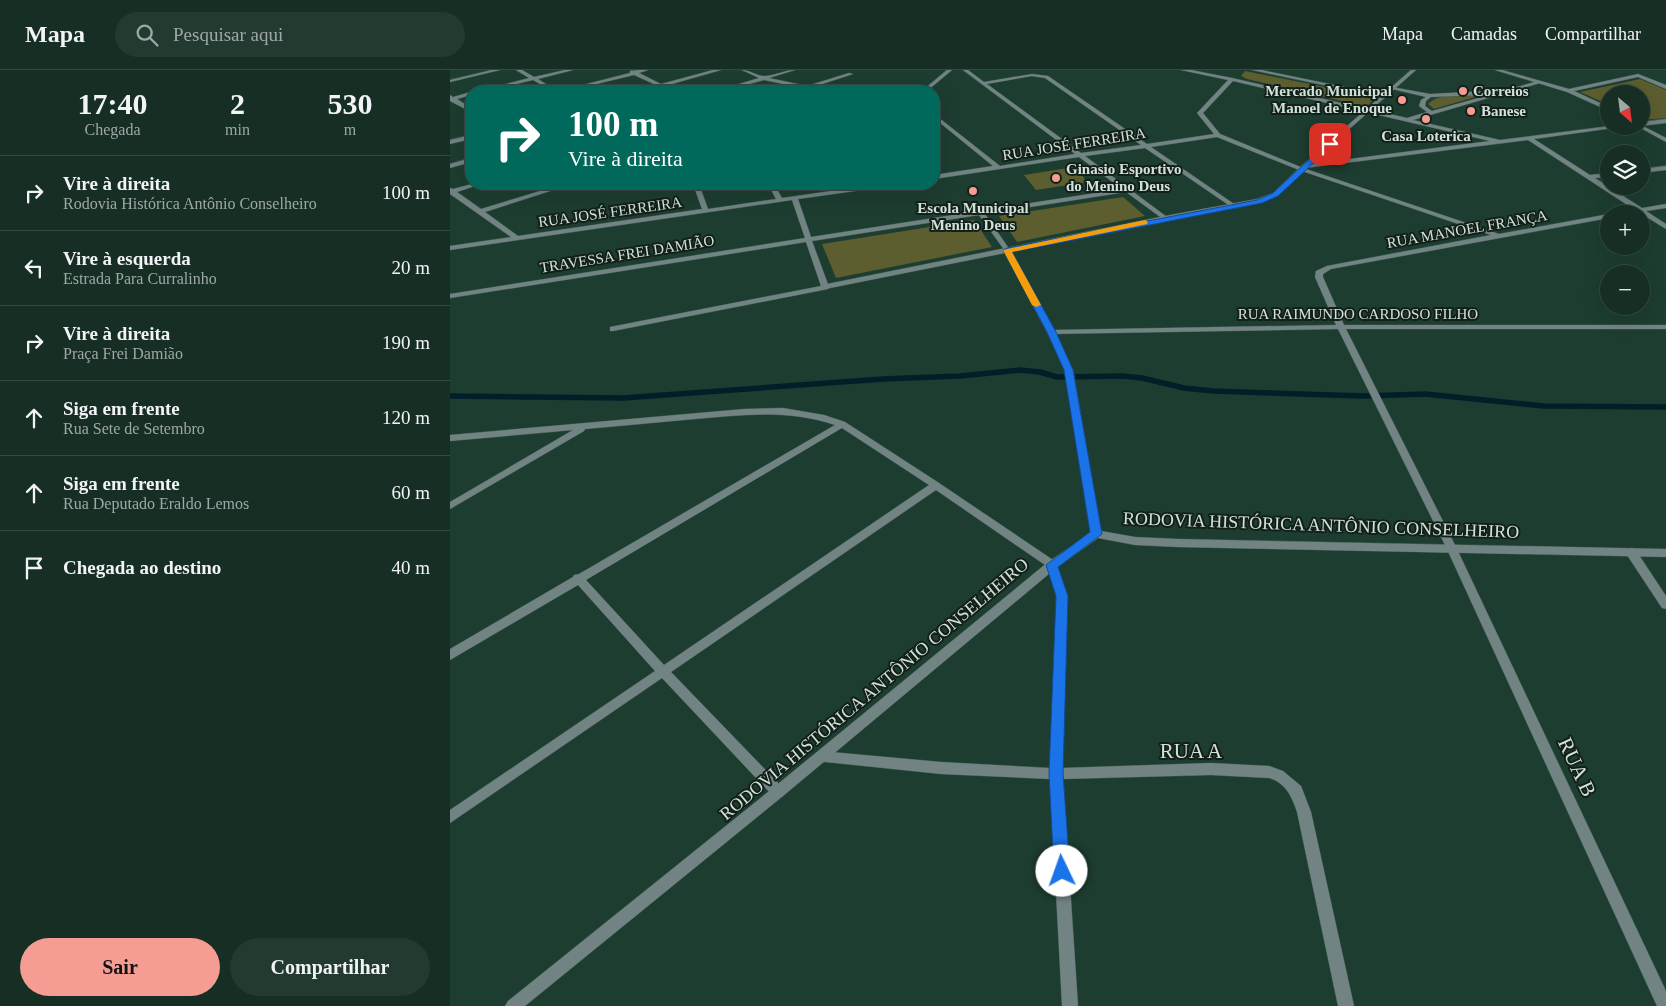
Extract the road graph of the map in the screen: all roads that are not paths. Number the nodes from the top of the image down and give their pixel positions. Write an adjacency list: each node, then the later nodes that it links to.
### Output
1 (498, 70): 24 (street)
2 (518, 70): 21 (street)
3 (571, 70): 21 (street)
4 (628, 70): 18 (street)
5 (646, 70): 18 (street)
6 (719, 70): 31 (street)
7 (744, 70): 22 (street)
8 (793, 70): 22 (street)
9 (950, 70): 35 (street)
10 (965, 70): 26 (street)
11 (1183, 70): 23 (street)
12 (1230, 70): 23 (street)
13 (1254, 70): 20 (street)
14 (1295, 70): 20 (street)
15 (1414, 70): 37 (street)
16 (1497, 70): 25 (street)
17 (1639, 72): 36 (street); 38 (street)
18 (634, 73): 29 (street); 30 (street)
19 (851, 74): 34 (street)
20 (1295, 78): 41 (street)
21 (534, 79): 27 (street); 28 (street)
22 (763, 79): 32 (street); 33 (street)
23 (1232, 79): 46 (street); 54 (street)
24 (450, 81)
25 (1538, 82): 38 (street); 39 (street)
26 (984, 83): 60 (street); 61 (street)
27 (508, 85)
28 (544, 85)
29 (586, 85)
30 (658, 85)
31 (664, 85)
32 (740, 85)
33 (793, 85)
34 (817, 85)
35 (931, 85)
36 (1666, 87)
37 (1394, 88): 41 (street); 42 (street)
38 (1569, 91): 44 (street)
39 (1503, 93): 42 (street); 47 (street)
40 (465, 95): 43 (street)
41 (1385, 96): 46 (street)
42 (1430, 96): 47 (street)
43 (451, 98): 45 (street)
44 (1600, 105)
45 (465, 106)
46 (1369, 110): 48 (street); 65 (street)
47 (1431, 113): 48 (street)
48 (1408, 119): 59 (street)
49 (940, 121): 64 (street)
50 (1666, 121): 51 (street)
51 (1650, 124)
52 (1600, 130): 56 (street)
53 (1650, 130): 57 (street)
54 (1218, 135): 60 (street, RUA JOSÉ FERREIRA); 65 (street)
55 (465, 138): 58 (street)
56 (1530, 139): 59 (street); 70 (street)
57 (1666, 140)
58 (450, 142)
59 (1501, 142): 65 (street)
60 (1145, 145): 61 (street, RUA JOSÉ FERREIRA); 81 (street)
61 (1080, 155): 64 (street, RUA JOSÉ FERREIRA); 76 (street)
62 (465, 162): 63 (street)
63 (450, 166)
64 (999, 168): 68 (street, RUA JOSÉ FERREIRA)
65 (1303, 168): 81 (street); 91 (street)
66 (1666, 168): 67 (street)
67 (1650, 170)
68 (940, 176)
69 (1600, 176): 70 (street)
70 (1589, 177): 80 (street)
71 (465, 187): 77 (street)
72 (550, 190): 85 (street)
73 (698, 190): 84 (street)
74 (775, 190): 79 (street)
75 (849, 190): 78 (street, RUA JOSÉ FERREIRA)
76 (1128, 190): 86 (street, TRAVESSA FREI DAMIÃO); 88 (street)
77 (451, 191): 85 (street)
78 (794, 198): 79 (street, RUA JOSÉ FERREIRA); 93 (street)
79 (780, 200): 84 (street, RUA JOSÉ FERREIRA)
80 (1632, 205)
81 (1235, 206): 88 (street)
82 (1666, 206): 83 (street)
83 (1650, 208)
84 (706, 211): 92 (street, RUA JOSÉ FERREIRA)
85 (479, 212): 92 (street)
86 (981, 213): 93 (street, TRAVESSA FREI DAMIÃO); 95 (street)
87 (1650, 217): 90 (street)
88 (1165, 218): 95 (street)
89 (1600, 218): 91 (street, RUA MANOEL FRANÇA)
90 (1666, 227)
91 (1496, 236): 96 (street, RUA MANOEL FRANÇA)
92 (517, 238): 94 (street, RUA JOSÉ FERREIRA)
93 (808, 239): 97 (street); 98 (street, TRAVESSA FREI DAMIÃO)
94 (450, 248)
95 (1007, 250): 97 (street); 102 (street)
96 (1329, 267): 99 (street, RUA B)
97 (825, 287): 101 (street)
98 (450, 296)
99 (1341, 327): 100 (street, RUA RAIMUNDO CARDOSO FILHO); 102 (street, RUA RAIMUNDO CARDOSO FILHO); 109 (street, RUA B)
100 (1666, 327)
101 (613, 328)
102 (1051, 332): 108 (street)
103 (842, 424): 104 (street); 106 (street); 113 (street)
104 (584, 427): 105 (street); 107 (street)
105 (450, 438)
106 (936, 485): 112 (street); 116 (street)
107 (450, 506)
108 (1096, 534): 109 (street, RODOVIA HISTÓRICA ANTÔNIO CONSELHEIRO); 112 (street, RODOVIA HISTÓRICA ANTÔNIO CONSELHEIRO)
109 (1451, 547): 110 (street, RODOVIA HISTÓRICA ANTÔNIO CONSELHEIRO); 121 (street, RUA B)
110 (1631, 552): 111 (street, RODOVIA HISTÓRICA ANTÔNIO CONSELHEIRO); 114 (street)
111 (1666, 553)
112 (1052, 565): 117 (street, RODOVIA HISTÓRICA ANTÔNIO CONSELHEIRO); 118 (street)
113 (578, 578): 115 (street); 116 (street)
114 (1666, 605)
115 (450, 655)
116 (662, 671): 119 (street); 120 (street)
117 (820, 757): 118 (street, RUA A); 119 (street, RODOVIA HISTÓRICA ANTÔNIO CONSELHEIRO)
118 (1056, 774): 123 (street); 124 (street, RUA A)
119 (778, 792): 122 (street, RODOVIA HISTÓRICA ANTÔNIO CONSELHEIRO)
120 (450, 817)
121 (1665, 1004)
122 (513, 1006)
123 (1070, 1006)
124 (1346, 1006)

